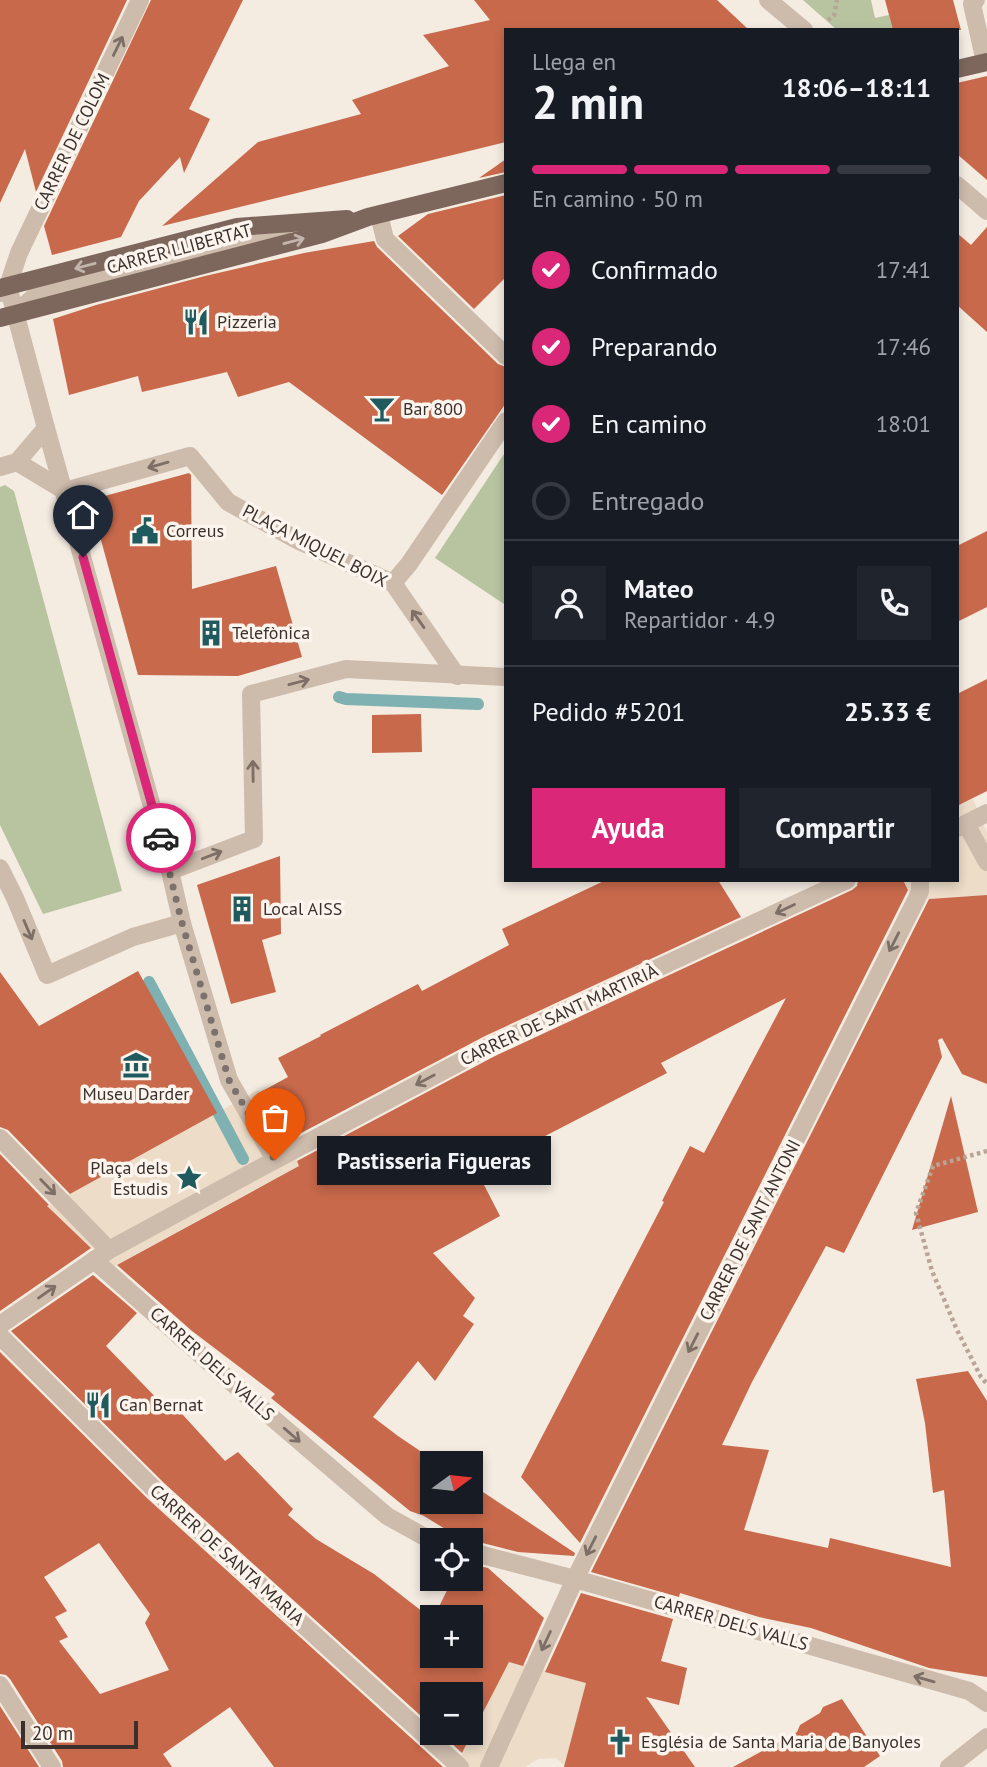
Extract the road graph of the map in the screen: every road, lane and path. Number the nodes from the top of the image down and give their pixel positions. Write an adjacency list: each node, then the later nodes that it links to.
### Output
1 (140, 0): 12 (street, CARRER DE COLOM, one-way to 1)
2 (768, 0): 4 (street)
3 (976, 0): 5 (street)
4 (802, 28)
5 (986, 62): 6 (main road)
6 (959, 69)
7 (504, 184): 10 (main road, CARRER LLIBERTAT)
8 (959, 187): 9 (street)
9 (987, 211)
10 (374, 216): 11 (main road, CARRER LLIBERTAT); 13 (main road, CARRER LLIBERTAT, one-way to 10); 14 (street)
11 (296, 222): 12 (main road, CARRER LLIBERTAT, one-way to 12); 13 (street)
12 (3, 290): 13 (street)
13 (7, 316): 16 (street)
14 (504, 354)
15 (504, 424): 19 (street)
16 (46, 429): 17 (street); 18 (street)
17 (9, 465): 18 (street)
18 (65, 491): 19 (street, PLAÇA MIQUEL BOIX, one-way to 18); 26 (street)
19 (393, 583): 20 (street, PLAÇA MIQUEL BOIX, one-way to 19)
20 (457, 676): 21 (street); 26 (street, one-way to 20)
21 (504, 677)
22 (987, 813): 23 (street)
23 (962, 826): 24 (street)
24 (987, 862)
25 (0, 868): 29 (street, one-way to 29)
26 (170, 871): 29 (street)
27 (843, 882): 32 (street, CARRER DE SANT MARTIRIÀ, one-way to 32)
28 (920, 882): 39 (street, CARRER DE SANT ANTONI, one-way to 39)
29 (182, 923): 32 (street)
30 (0, 1138): 33 (street, CARRER DELS VALLS, one-way to 33)
31 (987, 1151): 36 (path)
32 (275, 1160): 33 (street)
33 (102, 1255): 34 (street, one-way to 33); 37 (street, CARRER DELS VALLS, one-way to 37)
34 (0, 1325)
35 (0, 1336): 44 (street, CARRER DE SANTA MARIA)
36 (987, 1384)
37 (420, 1534)
38 (483, 1555): 39 (street, CARRER DELS VALLS)
39 (575, 1579): 41 (street, CARRER DELS VALLS, one-way to 39); 45 (street, CARRER DE SANT ANTONI, one-way to 45)
40 (0, 1685): 43 (street)
41 (987, 1703)
42 (987, 1737): 46 (street)
43 (52, 1767)
44 (460, 1767)
45 (489, 1767)
46 (949, 1767)

